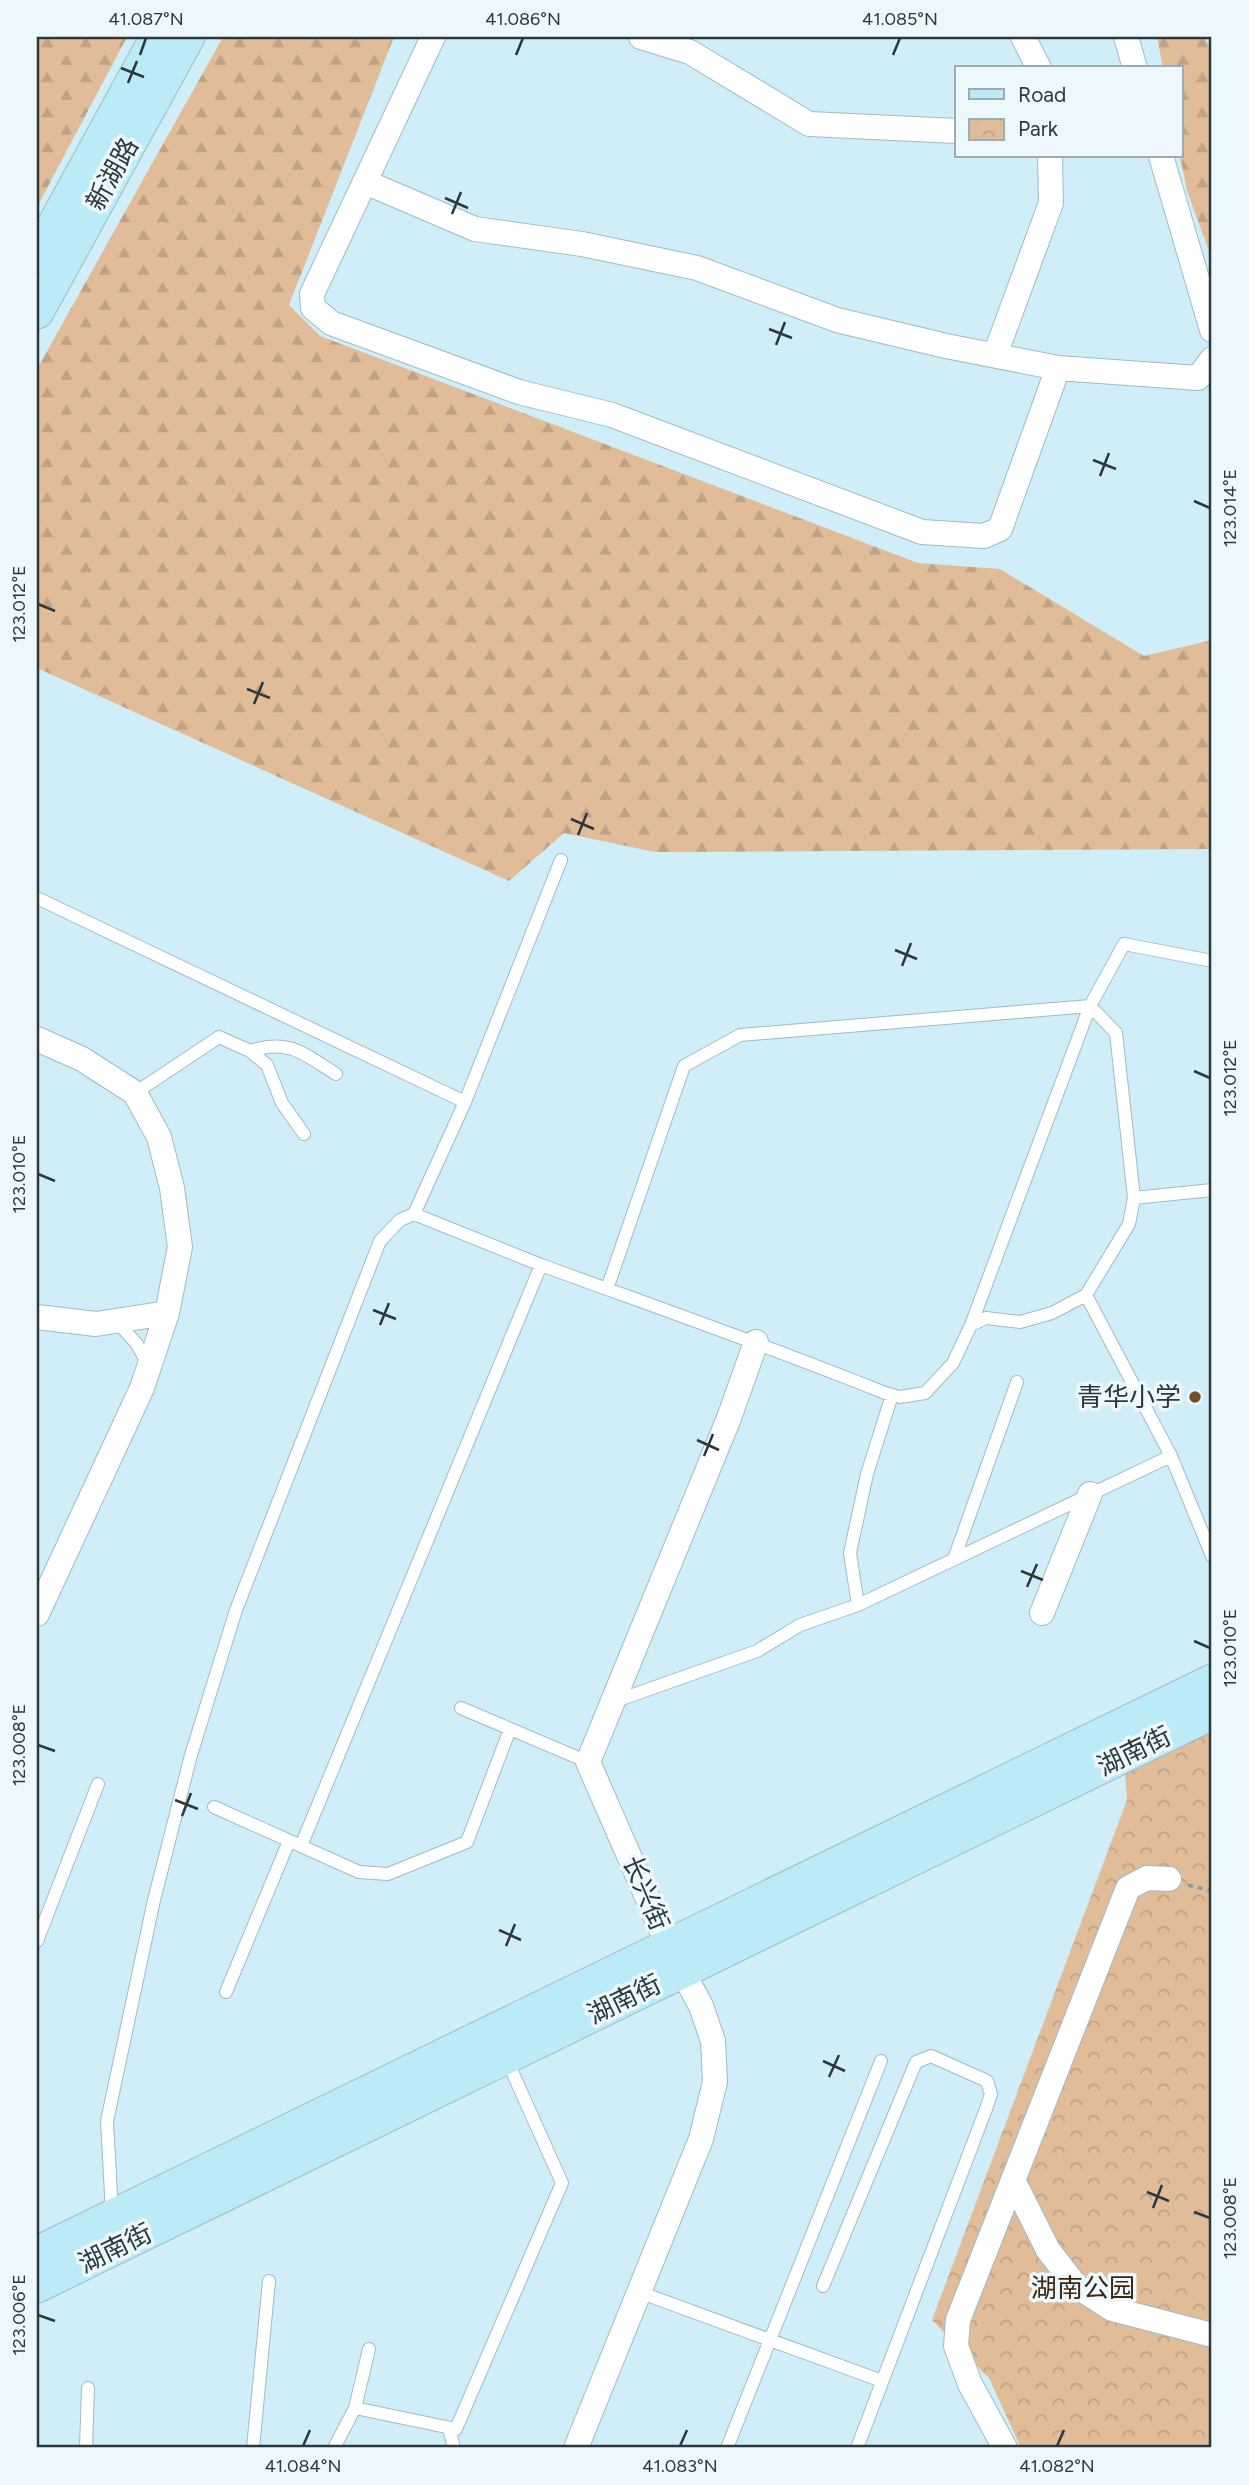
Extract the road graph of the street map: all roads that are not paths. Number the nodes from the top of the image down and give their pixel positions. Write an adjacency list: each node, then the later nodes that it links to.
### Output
1 (156, 37): 13 (main road, 新湖路)
2 (188, 37): 14 (main road, 新湖路)
3 (433, 37): 12 (street)
4 (641, 37): 9 (street)
5 (1023, 37): 7 (street)
6 (1126, 37): 8 (street)
7 (1038, 66)
8 (1134, 66)
9 (955, 131)
10 (1051, 158): 16 (street)
11 (1162, 158): 15 (street)
12 (365, 182): 16 (street); 18 (street)
13 (37, 256)
14 (37, 312)
15 (1212, 330)
16 (995, 355): 18 (street)
17 (1212, 359): 18 (street)
18 (1058, 368)
19 (561, 860): 27 (lane)
20 (37, 898): 27 (lane)
21 (1212, 961): 22 (lane)
22 (1090, 1006): 30 (lane); 33 (lane); 38 (lane)
23 (37, 1039): 26 (street)
24 (250, 1051): 25 (lane); 26 (lane); 28 (lane)
25 (335, 1074)
26 (135, 1093): 35 (street)
27 (465, 1102): 31 (lane)
28 (304, 1134)
29 (1212, 1189): 30 (lane)
30 (1134, 1198): 34 (lane)
31 (414, 1214): 32 (lane); 67 (lane)
32 (541, 1265): 33 (lane); 59 (lane)
33 (607, 1289): 39 (lane)
34 (1086, 1294): 38 (lane); 43 (lane)
35 (167, 1313): 37 (street); 40 (street)
36 (37, 1317): 37 (street)
37 (116, 1321): 40 (lane)
38 (971, 1325): 42 (lane)
39 (756, 1342): 42 (lane); 51 (street)
40 (149, 1367): 49 (street)
41 (1017, 1382): 46 (lane)
42 (891, 1395): 47 (lane)
43 (1171, 1456): 44 (lane); 45 (lane)
44 (1090, 1494): 46 (lane); 48 (street)
45 (1212, 1556)
46 (954, 1559): 47 (lane)
47 (858, 1605): 51 (lane)
48 (1042, 1613)
49 (37, 1614)
50 (1212, 1681): 62 (main road, 湖南街)
51 (613, 1702): 55 (street)
52 (461, 1708): 54 (lane)
53 (1212, 1713): 62 (main road, 湖南街)
54 (510, 1729): 55 (lane); 59 (lane)
55 (588, 1762): 62 (street, 长兴街)
56 (98, 1784): 61 (lane)
57 (214, 1807): 58 (lane)
58 (289, 1840): 59 (lane); 63 (lane)
59 (302, 1846)
60 (1169, 1880): 66 (street)
61 (37, 1941)
62 (675, 1957): 64 (main road, 湖南街); 67 (main road, 湖南街); 72 (street, 长兴街)
63 (226, 1992)
64 (505, 2058): 70 (main road, 湖南街); 79 (lane)
65 (881, 2061): 74 (lane)
66 (1013, 2180): 73 (street); 87 (street)
67 (112, 2216): 68 (main road, 湖南街)
68 (37, 2253)
69 (269, 2281): 81 (lane)
70 (37, 2286)
71 (823, 2286): 76 (lane)
72 (639, 2292): 74 (lane); 84 (street, 长兴街)
73 (1212, 2336)
74 (769, 2342): 76 (lane); 85 (lane)
75 (369, 2348): 78 (lane)
76 (882, 2381): 86 (lane)
77 (88, 2388): 80 (lane)
78 (355, 2408): 79 (lane); 82 (lane)
79 (449, 2428): 83 (lane)
80 (86, 2448)
81 (253, 2448)
82 (334, 2448)
83 (454, 2448)
84 (576, 2448)
85 (727, 2448)
86 (857, 2448)
87 (1005, 2448)

